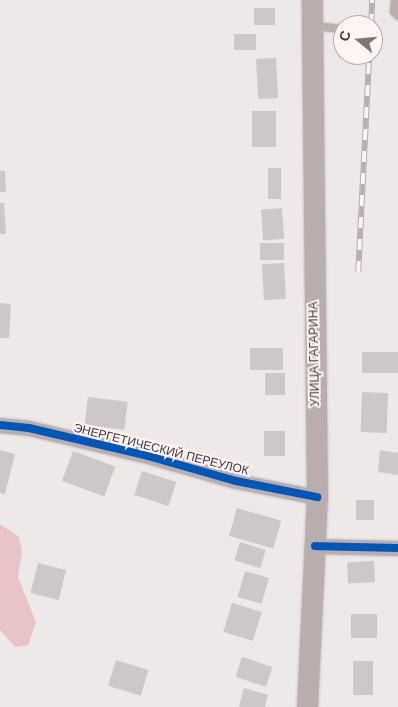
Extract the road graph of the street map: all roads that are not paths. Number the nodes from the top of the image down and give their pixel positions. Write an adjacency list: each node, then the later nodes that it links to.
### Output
1 (312, 0): 4 (main road, УЛИЦА ГАГАРИНА)
2 (395, 0): 3 (lane)
3 (398, 16)
4 (312, 25): 5 (lane); 7 (main road, УЛИЦА ГАГАРИНА)
5 (333, 28)
6 (0, 425): 7 (street, ЭНЕРГЕТИЧЕСКИЙ ПЕРЕУЛОК)
7 (317, 497): 8 (main road, УЛИЦА ГАГАРИНА)
8 (314, 546): 9 (street); 10 (main road, УЛИЦА ГАГАРИНА)
9 (398, 548)
10 (307, 707)

